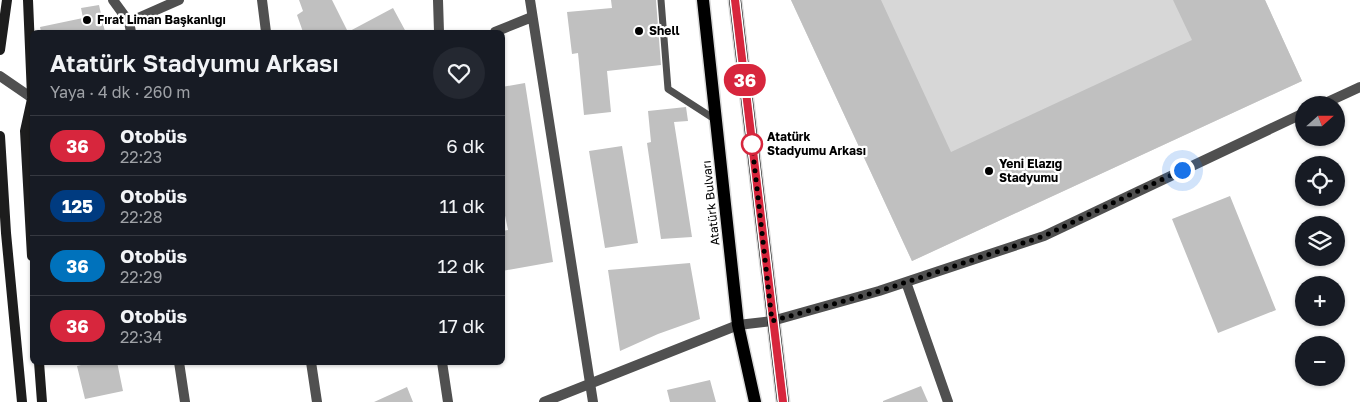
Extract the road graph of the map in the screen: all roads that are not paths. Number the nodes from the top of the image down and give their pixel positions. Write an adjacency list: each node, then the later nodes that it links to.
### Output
1 (7, 0): 17 (main road)
2 (28, 0): 16 (main road)
3 (113, 0): 12 (street)
4 (179, 0): 12 (street)
5 (262, 0): 13 (street)
6 (438, 0): 14 (street)
7 (530, 0): 11 (street)
8 (662, 0): 24 (lane)
9 (703, 0): 24 (main road, Atatürk Bulvarı)
10 (735, 0): 29 (main road)
11 (532, 17): 15 (street); 35 (street)
12 (130, 27)
13 (266, 30)
14 (439, 30)
15 (500, 30)
16 (30, 48)
17 (0, 50)
18 (0, 76): 20 (street)
19 (1360, 87): 21 (street)
20 (30, 96)
21 (1341, 96)
22 (30, 106): 26 (main road)
23 (1295, 117): 28 (street)
24 (716, 120): 30 (main road, Atatürk Bulvarı)
25 (0, 136): 27 (main road)
26 (30, 225)
27 (3, 231): 36 (main road)
28 (906, 282): 29 (street); 45 (street)
29 (772, 321): 30 (street); 44 (main road)
30 (738, 325): 35 (street); 43 (main road, Atatürk Bulvarı)
31 (39, 365): 37 (main road)
32 (179, 365): 38 (street)
33 (311, 365): 39 (street)
34 (442, 365): 40 (street)
35 (590, 383): 41 (street); 42 (street)
36 (22, 402)
37 (42, 402)
38 (185, 402)
39 (316, 402)
40 (448, 402)
41 (544, 402)
42 (593, 402)
43 (754, 402)
44 (783, 402)
45 (948, 402)

